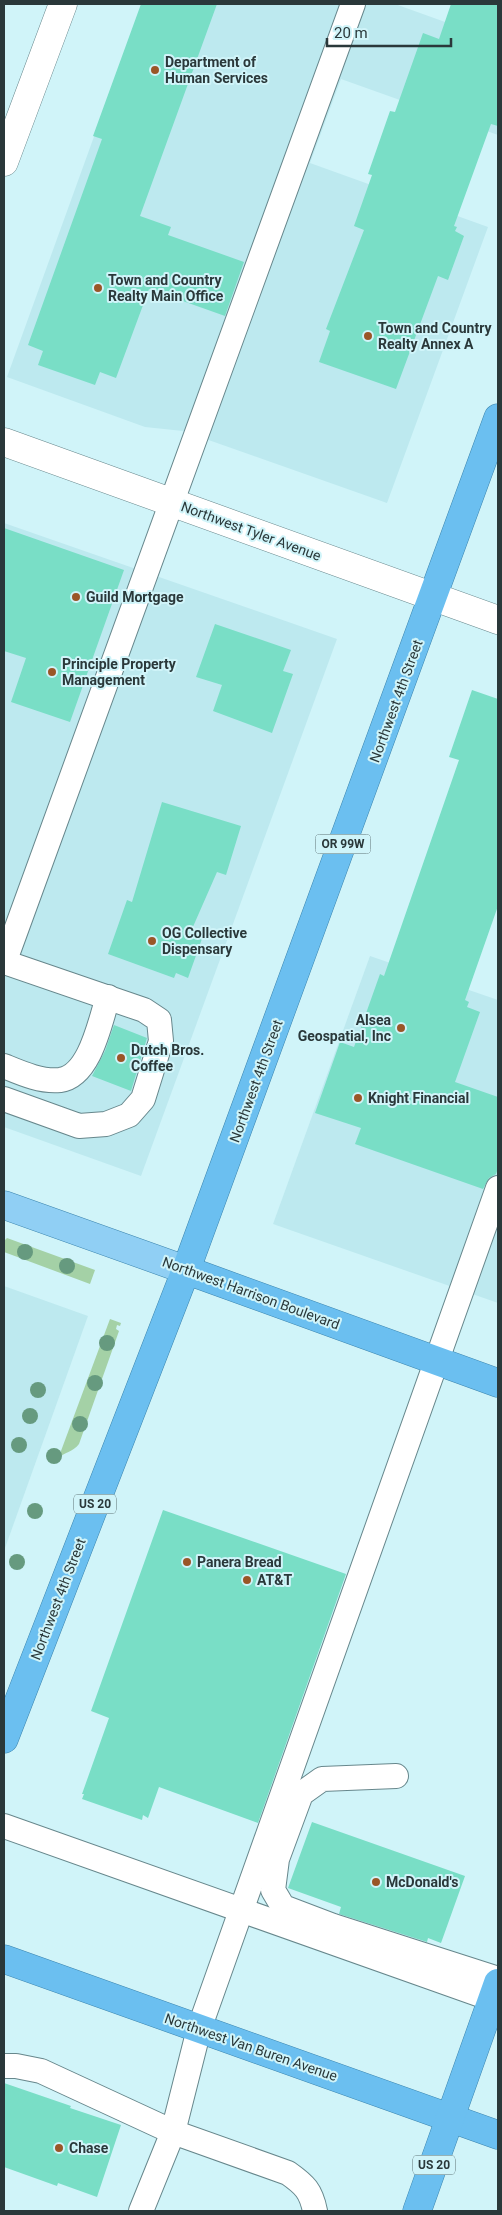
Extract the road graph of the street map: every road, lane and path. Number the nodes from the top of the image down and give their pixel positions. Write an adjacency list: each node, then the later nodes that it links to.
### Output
1 (63, 4): 3 (street)
2 (353, 4): 6 (lane)
3 (4, 162)
4 (498, 418): 7 (highway, Northwest 4th Street / OR 99W)
5 (4, 442): 6 (street, Northwest Tyler Avenue)
6 (172, 502): 7 (street, Northwest Tyler Avenue); 9 (lane)
7 (434, 598): 8 (street, Northwest Tyler Avenue); 15 (highway, Northwest 4th Street / OR 99W)
8 (498, 620)
9 (4, 962): 10 (lane)
10 (108, 997): 11 (lane); 12 (lane)
11 (4, 1066)
12 (4, 1099)
13 (498, 1188): 16 (lane)
14 (4, 1205): 15 (main road, Northwest Harrison Boulevard)
15 (186, 1270): 16 (highway, Northwest Harrison Boulevard); 18 (highway, Northwest 4th Street / US 20)
16 (438, 1361): 17 (highway, Northwest Harrison Boulevard); 21 (lane)
17 (498, 1383)
18 (4, 1739)
19 (396, 1776): 23 (lane)
20 (4, 1826): 21 (lane)
21 (242, 1910): 23 (lane); 24 (lane)
22 (4, 1959): 24 (highway, Northwest Van Buren Avenue)
23 (496, 1987): 26 (highway)
24 (199, 2029): 26 (highway, Northwest Van Buren Avenue); 27 (lane)
25 (4, 2066): 27 (lane)
26 (450, 2118): 28 (highway, Northwest Van Buren Avenue); 31 (highway, US 20)
27 (173, 2132): 29 (lane); 30 (lane)
28 (498, 2135)
29 (141, 2211)
30 (315, 2211)
31 (417, 2211)

